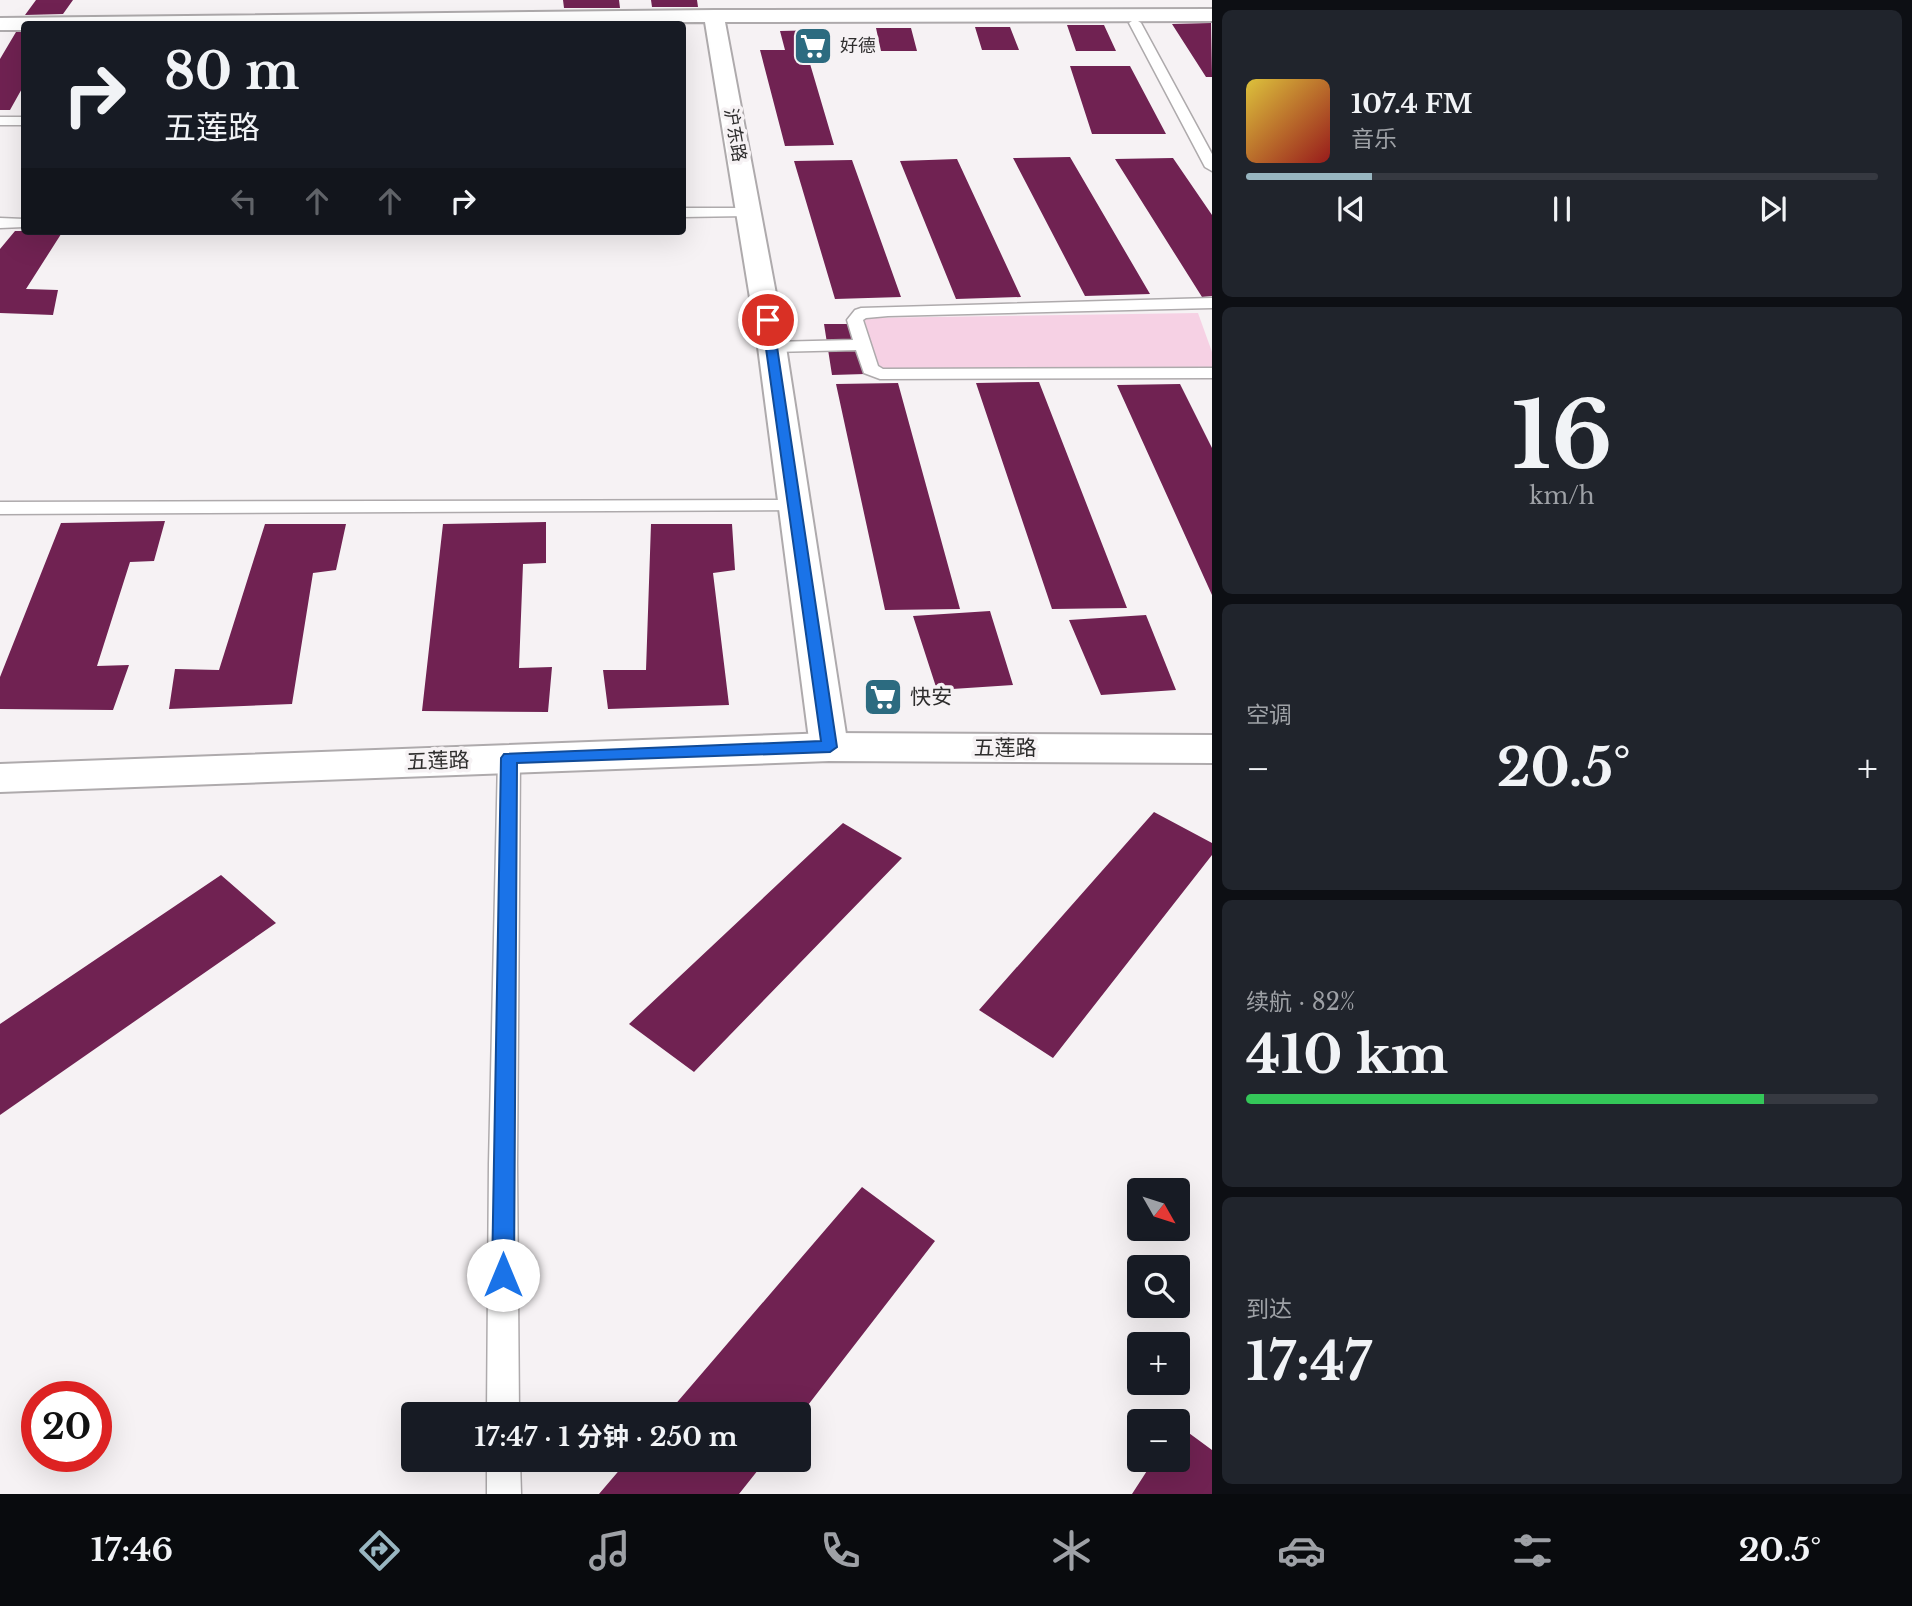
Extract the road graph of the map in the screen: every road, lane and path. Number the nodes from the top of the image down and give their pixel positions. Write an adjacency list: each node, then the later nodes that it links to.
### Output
1 (1212, 15): 2 (street)
2 (714, 16): 3 (street); 10 (street, 沪东路)
3 (268, 21)
4 (1135, 23): 9 (lane)
5 (0, 24): 6 (street)
6 (21, 24)
7 (0, 121): 8 (lane)
8 (21, 121)
9 (1212, 167)
10 (748, 212): 11 (lane); 16 (street, 沪东路)
11 (686, 213)
12 (0, 223): 13 (lane)
13 (21, 223)
14 (1212, 303): 15 (lane)
15 (862, 345): 16 (lane); 17 (lane)
16 (772, 346): 18 (street, 沪东路)
17 (1212, 373)
18 (795, 506): 19 (lane); 20 (street, 沪东路)
19 (0, 508)
20 (830, 747): 21 (street, 五莲路); 22 (street, 五莲路)
21 (1212, 749)
22 (509, 758): 23 (street, 五莲路); 24 (lane)
23 (0, 778)
24 (503, 1402)
25 (504, 1472): 26 (lane)
26 (504, 1494)

